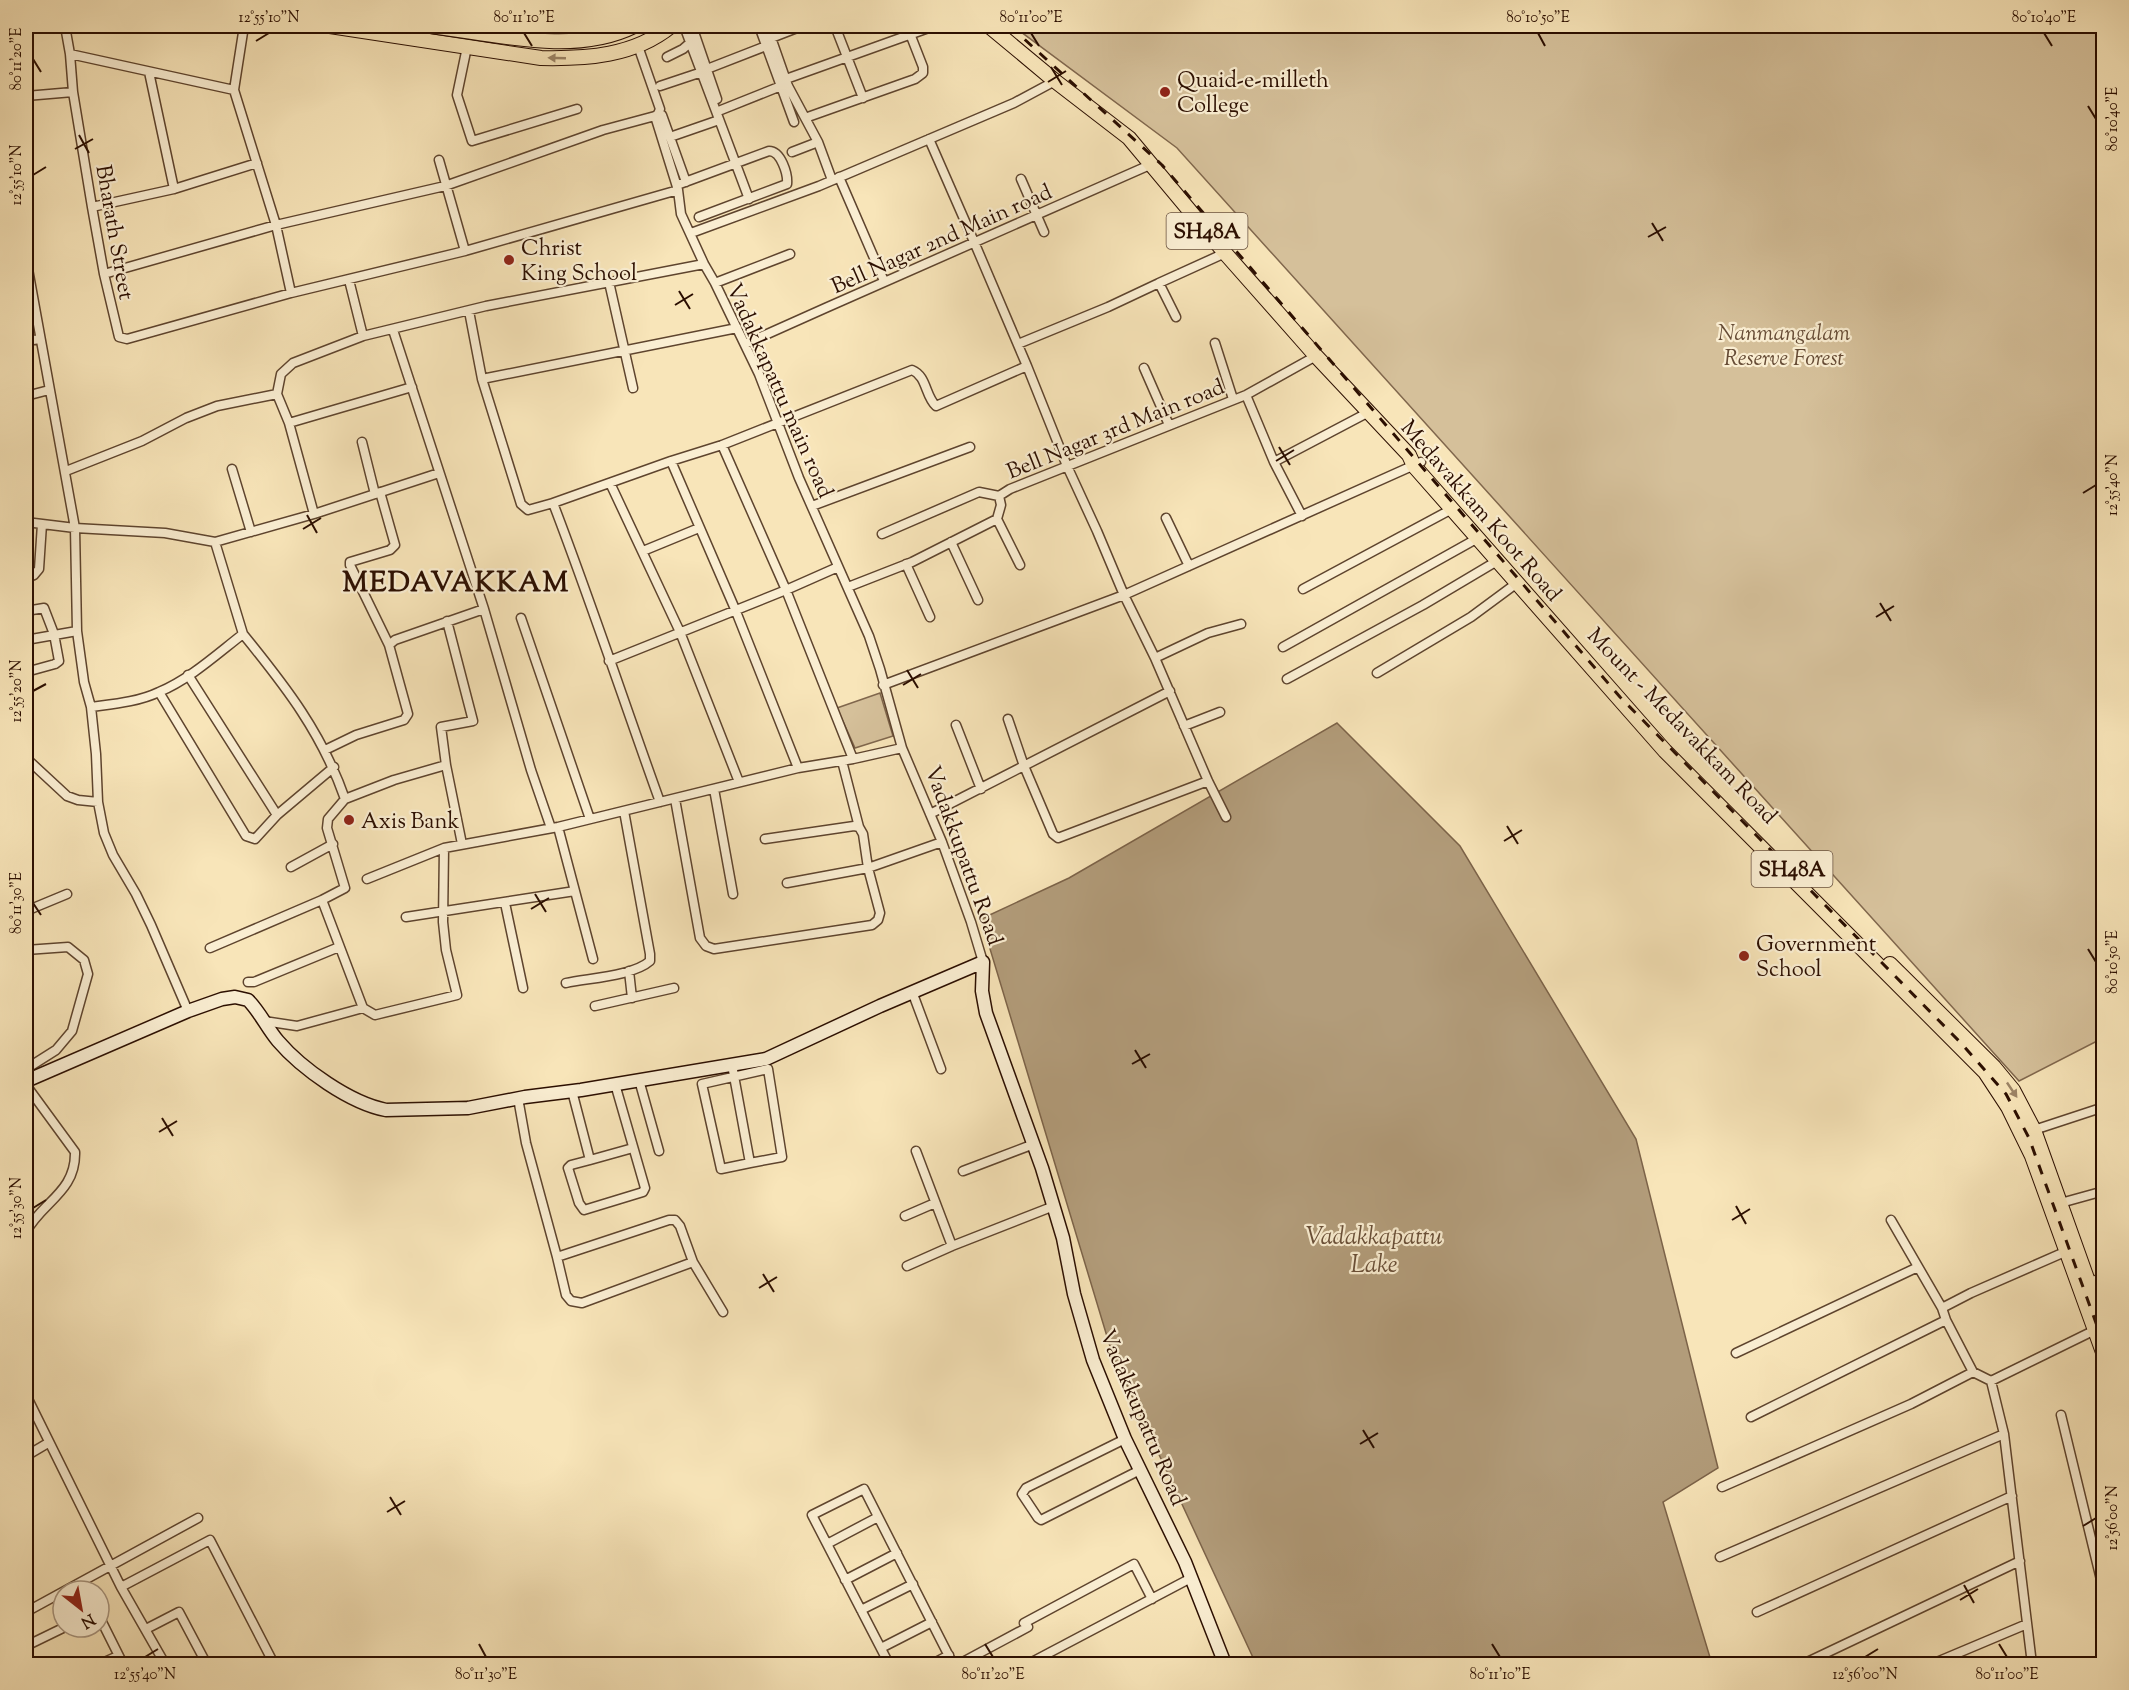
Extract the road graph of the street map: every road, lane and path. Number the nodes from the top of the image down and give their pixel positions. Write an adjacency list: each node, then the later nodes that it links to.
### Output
1 (65, 26): 22 (street, Bharath Street)
2 (244, 26): 31 (street)
3 (330, 26): 15 (main road)
4 (430, 26): 6 (main road, bridge)
5 (551, 26): 16 (main road)
6 (634, 26)
7 (671, 26): 20 (main road)
8 (691, 26): 18 (street); 26 (street)
9 (759, 26): 19 (street)
10 (767, 26): 19 (street)
11 (802, 26): 19 (street)
12 (835, 26): 25 (street)
13 (934, 26): 17 (street)
14 (989, 26): 28 (main road, Medavakkam Koot Road / SH48A)
15 (351, 27): 21 (main road)
16 (592, 27): 23 (main road)
17 (908, 30): 25 (street); 34 (street)
18 (690, 42): 24 (street); 26 (street)
19 (769, 42): 26 (street); 29 (street)
20 (638, 46): 23 (main road); 37 (street, Vadakkapattu main road)
21 (467, 47): 23 (main road, one-way to 21); 35 (street)
22 (70, 54): 27 (street); 32 (street, Bharath Street)
23 (594, 57)
24 (667, 57)
25 (847, 57): 29 (street); 34 (street)
26 (704, 70): 30 (street); 36 (street); 39 (street)
27 (149, 72): 31 (street); 55 (street)
28 (1055, 81): 42 (street); 49 (main road, Medavakkam Koot Road / SH48A)
29 (783, 83): 36 (street); 38 (street); 40 (street)
30 (660, 86)
31 (234, 90): 47 (street)
32 (73, 93): 33 (street); 57 (street, Bharath Street)
33 (26, 96)
34 (863, 98): 38 (street)
35 (577, 109)
36 (721, 110): 44 (street)
37 (658, 116): 41 (street); 53 (street); 54 (street, Vadakkapattu main road)
38 (805, 118): 43 (street)
39 (719, 120): 41 (street); 48 (street)
40 (794, 123)
41 (670, 137): 52 (street)
42 (928, 139): 50 (street); 63 (street)
43 (818, 142): 45 (street); 50 (street)
44 (735, 152)
45 (792, 152)
46 (439, 160): 53 (street)
47 (257, 163): 55 (street); 60 (street)
48 (736, 164): 52 (street); 56 (street); 56 (street)
49 (1152, 164): 58 (street, Bell Nagar 2nd Main road); 65 (main road, Medavakkam Koot Road / SH48A)
50 (836, 179): 62 (street); 72 (street)
51 (1021, 179): 58 (street)
52 (686, 182): 54 (street)
53 (445, 186): 60 (street); 64 (street)
54 (677, 188): 62 (street, Vadakkapattu main road); 64 (street)
55 (174, 189): 57 (street)
56 (749, 199): 59 (street)
57 (92, 207): 69 (street, Bharath Street)
58 (1037, 216): 61 (street); 63 (street, Bell Nagar 2nd Main road)
59 (699, 217)
60 (276, 225): 69 (street); 75 (street)
61 (1044, 232)
62 (691, 233): 68 (street, Vadakkapattu main road)
63 (975, 244): 72 (street, Bell Nagar 2nd Main road); 85 (street)
64 (465, 251): 70 (street)
65 (1225, 253): 74 (street); 87 (main road, Medavakkam Koot Road / SH48A)
66 (790, 254): 73 (street)
67 (26, 264): 81 (street)
68 (704, 264): 71 (street); 73 (street, Vadakkapattu main road)
69 (104, 274): 75 (street, Bharath Street)
70 (349, 280): 75 (street); 80 (street)
71 (609, 282): 76 (street); 86 (street)
72 (884, 282): 84 (street, Bell Nagar 2nd Main road)
73 (715, 283): 78 (street, Vadakkapattu main road)
74 (1159, 283): 77 (street); 85 (street)
75 (291, 293)
76 (469, 311): 79 (street); 90 (street)
77 (1176, 317)
78 (737, 328): 84 (street, Vadakkapattu main road); 86 (street)
79 (393, 330): 80 (street); 91 (street)
80 (363, 336): 94 (street)
81 (40, 339): 82 (street); 93 (street)
82 (26, 341)
83 (1215, 343): 97 (street)
84 (745, 344): 100 (street, Vadakkapattu main road)
85 (1018, 344): 88 (street)
86 (625, 350): 90 (street); 92 (street)
87 (1316, 356): 95 (street, Bell Nagar 3rd Main road); 98 (main road, Medavakkam Koot Road / SH48A)
88 (1027, 366): 100 (street); 108 (street)
89 (1144, 368): 101 (street)
90 (482, 379): 115 (street)
91 (412, 387): 99 (street); 111 (street)
92 (633, 388)
93 (50, 390): 96 (street); 110 (street)
94 (277, 394): 99 (street); 110 (street)
95 (1246, 395): 97 (street, Bell Nagar 3rd Main road); 107 (street)
96 (26, 396)
97 (1233, 399): 101 (street, Bell Nagar 3rd Main road)
98 (1369, 412): 106 (main road, Medavakkam Koot Road / SH48A); 107 (street)
99 (289, 423): 118 (street)
100 (778, 424): 103 (street); 116 (street, Vadakkapattu main road)
101 (1169, 425): 108 (street, Bell Nagar 3rd Main road)
102 (362, 442): 113 (street)
103 (722, 445): 105 (street); 140 (street)
104 (970, 447): 116 (street)
105 (671, 461): 112 (street); 125 (street)
106 (1415, 461): 117 (main road, Medavakkam Koot Road / SH48A); 119 (street); 241 (main road, Mount - Medavakkam Road / SH48A, one-way to 241)
107 (1274, 462): 119 (street)
108 (1067, 466): 114 (street, Bell Nagar 3rd Main road); 142 (street)
109 (232, 469): 126 (street)
110 (66, 471): 124 (street)
111 (439, 473): 113 (street); 144 (street)
112 (610, 483): 115 (street); 131 (street)
113 (377, 493): 118 (street); 156 (street)
114 (999, 496): 121 (street, Bell Nagar 3rd Main road); 127 (street)
115 (553, 503): 159 (street)
116 (812, 506): 136 (street, Vadakkapattu main road)
117 (1452, 509): 128 (main road, Medavakkam Koot Road / SH48A); 141 (street)
118 (314, 514): 126 (street)
119 (1302, 516): 135 (street)
120 (1166, 518): 135 (street)
121 (997, 519): 130 (street); 134 (street)
122 (26, 522): 123 (street)
123 (42, 524): 124 (street); 137 (street)
124 (75, 528): 129 (street); 151 (street)
125 (699, 528): 131 (street); 145 (street)
126 (251, 532): 129 (street)
127 (882, 534)
128 (1478, 538): 132 (main road, Medavakkam Koot Road / SH48A); 157 (street)
129 (215, 542): 154 (street)
130 (951, 542): 133 (street); 143 (street)
131 (643, 551): 152 (street)
132 (1497, 561): 138 (main road, Medavakkam Koot Road / SH48A); 163 (street)
133 (906, 564): 139 (street); 147 (street)
134 (1020, 565)
135 (1189, 566): 142 (street)
136 (838, 567): 139 (street, Vadakkapattu main road); 140 (street)
137 (26, 578)
138 (1517, 583): 161 (street); 251 (main road, Medavakkam Koot Road / SH48A)
139 (848, 587): 164 (street, Vadakkapattu main road)
140 (786, 590): 145 (street); 175 (street)
141 (1303, 590)
142 (1124, 595): 158 (street); 164 (street)
143 (978, 600)
144 (484, 609): 149 (street); 195 (street)
145 (735, 609): 152 (street); 180 (street)
146 (26, 611): 153 (street)
147 (930, 616)
148 (521, 618): 193 (street)
149 (447, 621): 156 (street); 177 (street)
150 (1241, 624): 158 (street)
151 (77, 631): 153 (street); 167 (street)
152 (680, 632): 159 (street); 182 (street)
153 (54, 634): 155 (street); 160 (street)
154 (243, 634): 162 (street); 173 (street)
155 (26, 640)
156 (389, 645): 173 (street)
157 (1283, 647)
158 (1155, 658): 165 (street)
159 (609, 661): 188 (street)
160 (26, 672)
161 (1377, 673)
162 (189, 675): 166 (street); 190 (street)
163 (1287, 679)
164 (884, 685): 172 (street, Vadakkapattu main road)
165 (1170, 691): 171 (street); 178 (street)
166 (159, 692): 167 (street); 190 (street)
167 (91, 707): 187 (street)
168 (1220, 712): 171 (street)
169 (1008, 719): 178 (street)
170 (957, 725): 184 (street)
171 (1184, 726): 181 (street)
172 (902, 748): 175 (street, Vadakkupattu Road); 191 (street, Vadakkupattu Road)
173 (325, 750): 179 (street)
174 (26, 758): 187 (street)
175 (854, 759): 176 (street, Vadakkupattu Road)
176 (842, 761): 180 (street, Vadakkupattu Road); 194 (street)
177 (446, 765): 186 (street); 199 (street)
178 (1024, 766): 181 (street); 184 (street)
179 (334, 767): 186 (street); 190 (street)
180 (798, 768): 182 (street, Vadakkupattu Road)
181 (1208, 781): 192 (street)
182 (739, 782): 183 (street, Vadakkupattu Road)
183 (714, 789): 185 (street, Vadakkupattu Road); 207 (street)
184 (981, 789): 191 (street)
185 (675, 798): 188 (street, Vadakkupattu Road); 202 (street)
186 (345, 799): 198 (street)
187 (98, 802): 227 (street)
188 (660, 802): 189 (street, Vadakkupattu Road)
189 (624, 811): 193 (street, Vadakkupattu Road); 218 (street)
190 (277, 814)
191 (930, 814): 197 (street, Vadakkupattu Road)
192 (1226, 817)
193 (590, 819): 195 (street, Vadakkupattu Road)
194 (859, 827): 196 (street); 202 (street)
195 (555, 828): 199 (street, Vadakkupattu Road); 205 (street)
196 (765, 839)
197 (942, 842): 202 (street); 217 (street, Vadakkupattu Road)
198 (333, 844): 201 (street); 208 (street)
199 (462, 844): 200 (street, Vadakkupattu Road)
200 (444, 849): 203 (street, Vadakkupattu Road); 211 (street)
201 (291, 867)
202 (868, 868): 204 (street)
203 (367, 879)
204 (787, 883)
205 (575, 891): 209 (street); 216 (street)
206 (67, 894): 210 (street)
207 (733, 894)
208 (322, 900): 213 (street); 214 (street)
209 (506, 903): 211 (street); 221 (street)
210 (26, 911)
211 (442, 913): 212 (street); 226 (street)
212 (406, 917)
213 (339, 947): 219 (street); 226 (street)
214 (210, 948)
215 (26, 950): 230 (street)
216 (593, 959)
217 (983, 962): 223 (street); 242 (street, Vadakkupattu Road)
218 (629, 971): 220 (street); 224 (street)
219 (248, 982)
220 (566, 982)
221 (523, 988)
222 (674, 988): 224 (street)
223 (913, 994): 229 (street); 231 (street)
224 (632, 998): 225 (street)
225 (595, 1006)
226 (363, 1008): 228 (street)
227 (188, 1011): 228 (street); 235 (street)
228 (264, 1021): 239 (street)
229 (767, 1064): 233 (street); 247 (street)
230 (26, 1068)
231 (941, 1069)
232 (698, 1070): 233 (street); 234 (street); 237 (street)
233 (733, 1070): 237 (street); 247 (street)
234 (639, 1080): 236 (street); 244 (street)
235 (26, 1083): 255 (street)
236 (615, 1084): 238 (street); 243 (street)
237 (702, 1084): 247 (street)
238 (572, 1091): 239 (street); 246 (street)
239 (518, 1098): 258 (street)
240 (2103, 1107): 241 (street)
241 (2034, 1130): 251 (main road, Mount - Medavakkam Road / SH48A)
242 (1034, 1144): 248 (street); 252 (street, Vadakkupattu Road)
243 (633, 1148): 246 (street); 246 (street)
244 (659, 1151)
245 (916, 1151): 250 (street)
246 (590, 1160)
247 (750, 1163)
248 (963, 1172)
249 (2103, 1191): 251 (street)
250 (935, 1203): 253 (street); 256 (street)
251 (2055, 1205): 257 (main road, SH48A); 263 (main road, Mount - Medavakkam Road / SH48A)
252 (1054, 1206): 256 (street); 276 (street, Vadakkupattu Road)
253 (905, 1216)
254 (1891, 1220): 261 (street)
255 (26, 1232)
256 (952, 1246): 260 (street)
257 (2067, 1251): 264 (street); 267 (main road, SH48A)
258 (556, 1257): 259 (street); 259 (street)
259 (693, 1262): 265 (street)
260 (907, 1266)
261 (1918, 1267): 264 (street); 268 (street)
262 (2103, 1278): 263 (street)
263 (2088, 1282): 267 (main road, Mount - Medavakkam Road / SH48A)
264 (1942, 1308): 266 (street)
265 (723, 1312)
266 (1946, 1320): 270 (street); 274 (street)
267 (2099, 1328): 269 (main road, SH48A); 271 (street)
268 (1736, 1353)
269 (2103, 1355)
270 (1974, 1372): 271 (street); 280 (street)
271 (1991, 1382): 275 (street)
272 (26, 1395): 277 (street)
273 (2061, 1415): 288 (street)
274 (1751, 1417)
275 (2004, 1434): 281 (street); 286 (street)
276 (1125, 1439): 279 (street, Vadakkupattu Road); 279 (street)
277 (48, 1443): 278 (street); 289 (street)
278 (26, 1456)
279 (1140, 1470): 290 (street, Vadakkupattu Road)
280 (1722, 1487)
281 (2012, 1496): 287 (street); 298 (street)
282 (878, 1517): 284 (street); 284 (street); 285 (street)
283 (198, 1518): 289 (street)
284 (827, 1544): 291 (street)
285 (897, 1553): 291 (street); 292 (street)
286 (1720, 1557)
287 (2020, 1561): 300 (street); 318 (street)
288 (2100, 1561): 294 (street)
289 (111, 1564): 293 (street); 297 (street)
290 (1191, 1578): 295 (street); 317 (street, Vadakkupattu Road)
291 (846, 1580): 296 (street)
292 (912, 1584): 296 (street); 299 (street)
293 (122, 1587): 301 (street); 311 (street)
294 (2103, 1592)
295 (1152, 1599): 315 (street); 316 (street)
296 (861, 1610): 305 (street)
297 (26, 1612)
298 (1757, 1612)
299 (932, 1622): 305 (street); 306 (street)
300 (2027, 1624): 319 (street); 320 (street)
301 (146, 1629): 308 (street); 310 (street)
302 (51, 1634): 304 (street)
303 (110, 1639): 307 (street)
304 (26, 1646)
305 (881, 1648): 312 (street)
306 (949, 1655): 313 (street); 314 (street)
307 (120, 1660): 309 (street)
308 (205, 1661)
309 (100, 1665)
310 (165, 1665)
311 (274, 1665)
312 (889, 1665)
313 (932, 1665)
314 (953, 1665)
315 (958, 1665)
316 (1028, 1665)
317 (1224, 1665)
318 (1803, 1665)
319 (1932, 1665)
320 (2032, 1665)

